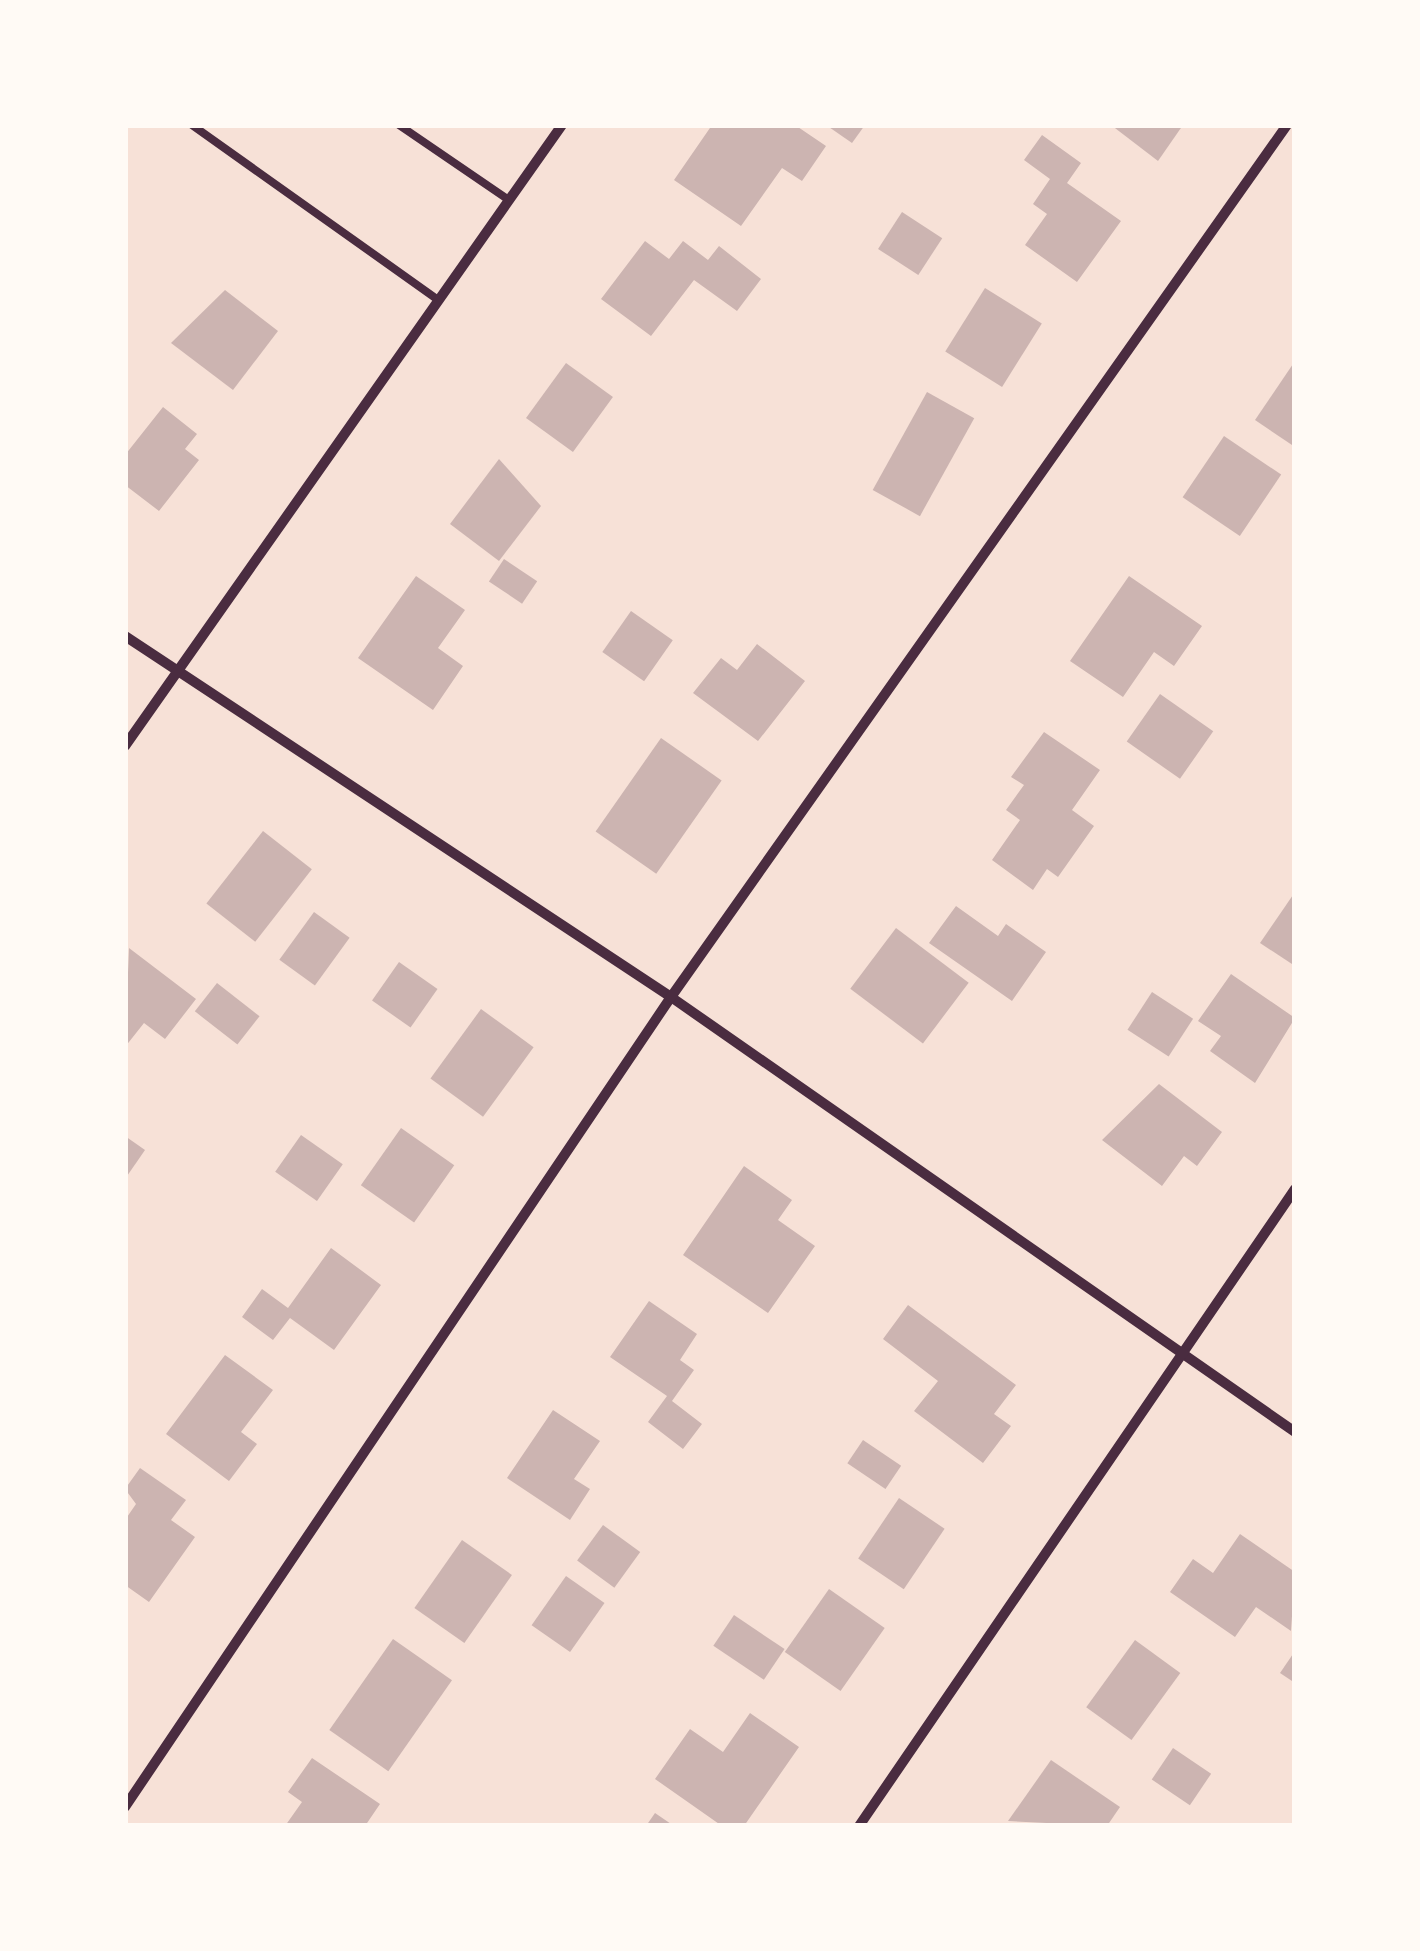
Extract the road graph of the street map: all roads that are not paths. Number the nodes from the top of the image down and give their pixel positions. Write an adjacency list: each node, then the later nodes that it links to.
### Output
1 (192, 125): 6 (lane)
2 (399, 125): 5 (lane)
3 (562, 125): 5 (street)
4 (1287, 125): 10 (street)
5 (509, 200): 6 (street)
6 (438, 300): 8 (street)
7 (125, 636): 8 (street)
8 (177, 671): 9 (street); 10 (street)
9 (125, 746)
10 (671, 997): 12 (street); 14 (street)
11 (1295, 1189): 12 (street)
12 (1181, 1350): 13 (street); 15 (street)
13 (1295, 1432)
14 (125, 1807)
15 (859, 1826)

